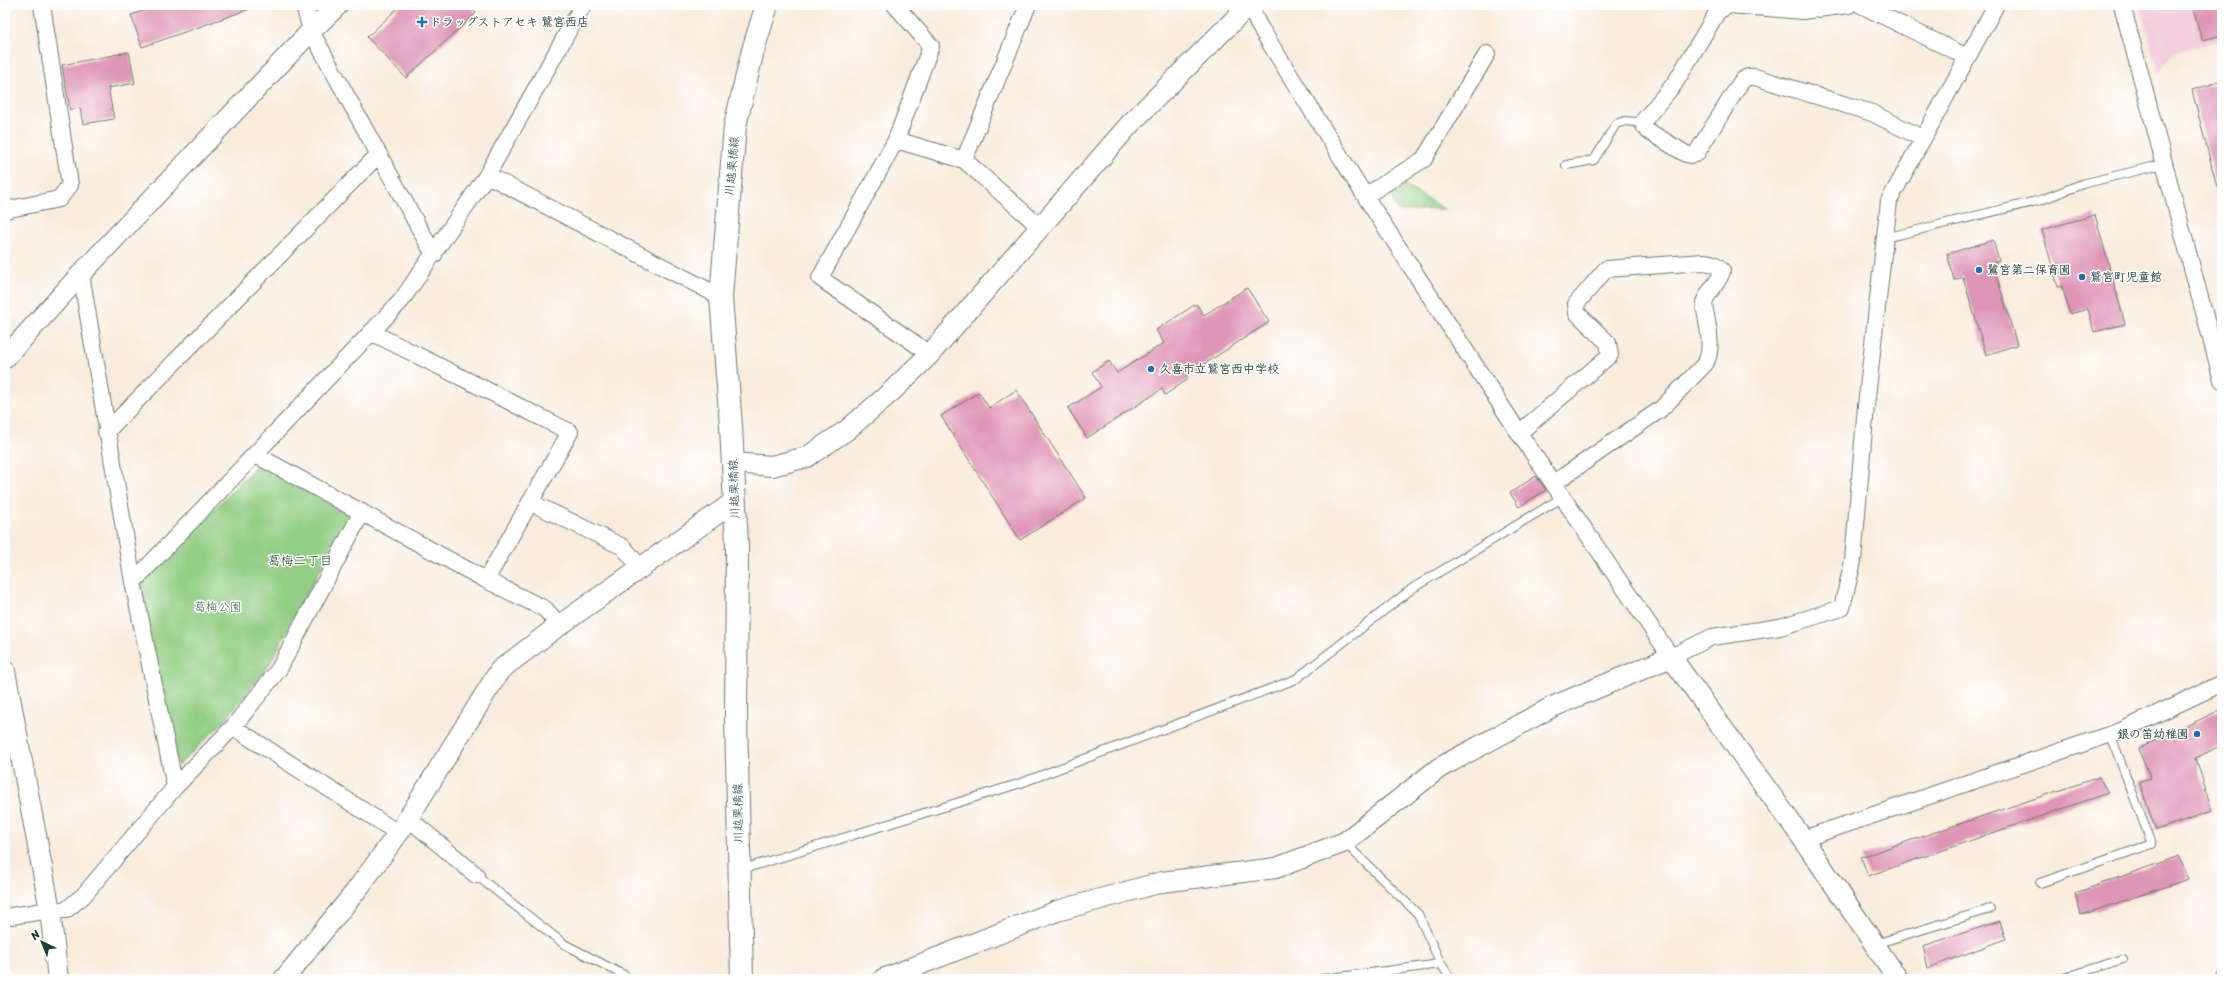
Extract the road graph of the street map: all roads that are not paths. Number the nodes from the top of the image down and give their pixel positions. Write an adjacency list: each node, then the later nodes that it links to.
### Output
1 (42, 5): 26 (street)
2 (304, 5): 14 (street)
3 (338, 5): 14 (street)
4 (767, 5): 31 (main road, 川越栗橋線)
5 (895, 5): 19 (street)
6 (1028, 5): 21 (street)
7 (1250, 5): 25 (street); 27 (street)
8 (1730, 5): 9 (street); 17 (street)
9 (1849, 5)
10 (1861, 5): 16 (street)
11 (1996, 5): 16 (street)
12 (2122, 5): 22 (street)
13 (577, 7): 24 (street)
14 (311, 31): 20 (street); 30 (street)
15 (1487, 54): 25 (street)
16 (1967, 57): 18 (street)
17 (1644, 123): 18 (street); 23 (lane)
18 (1922, 138): 28 (street)
19 (896, 140): 21 (street); 33 (street)
20 (378, 154): 29 (street); 36 (street)
21 (964, 160): 27 (street)
22 (2164, 164): 28 (lane); 35 (street)
23 (1566, 165)
24 (487, 175): 29 (street); 31 (street)
25 (1365, 196): 37 (street)
26 (5, 210)
27 (1040, 227): 33 (street)
28 (1885, 238): 49 (street)
29 (434, 255): 32 (street)
30 (81, 274): 34 (street); 36 (street)
31 (721, 296): 39 (main road, 川越栗橋線)
32 (371, 332): 38 (street); 43 (street)
33 (930, 354): 39 (street)
34 (5, 358)
35 (2222, 380)
36 (106, 432): 47 (street)
37 (1519, 433): 40 (street); 40 (street)
38 (256, 455): 44 (street); 47 (street)
39 (733, 464): 42 (main road, 川越栗橋線)
40 (1554, 484): 41 (street)
41 (1563, 497): 49 (street); 58 (lane)
42 (735, 501): 45 (street); 58 (main road, 川越栗橋線)
43 (530, 502): 45 (street); 46 (street)
44 (362, 512): 46 (street); 52 (street)
45 (641, 568): 48 (street)
46 (486, 580): 48 (street)
47 (133, 582): 54 (street)
48 (559, 625): 55 (street)
49 (1671, 657): 56 (street); 57 (street)
50 (5, 671): 62 (street)
51 (2222, 683): 53 (street)
52 (233, 727): 54 (street); 55 (street)
53 (2110, 734): 56 (street); 60 (lane)
54 (175, 787): 62 (street)
55 (403, 826): 59 (street); 69 (street)
56 (1803, 839): 64 (street)
57 (1344, 842): 66 (lane); 72 (street)
58 (739, 870): 71 (main road, 川越栗橋線)
59 (476, 875): 70 (lane)
60 (2040, 883)
61 (1990, 909): 64 (lane)
62 (50, 910): 63 (street); 68 (street)
63 (5, 917)
64 (1874, 944): 75 (street)
65 (2123, 958): 76 (lane)
66 (1441, 964): 73 (lane); 74 (lane)
67 (2222, 975): 77 (lane)
68 (58, 979)
69 (284, 979)
70 (628, 979)
71 (742, 979)
72 (883, 979)
73 (1323, 979)
74 (1451, 979)
75 (1898, 979)
76 (2061, 979)
77 (2220, 979)

